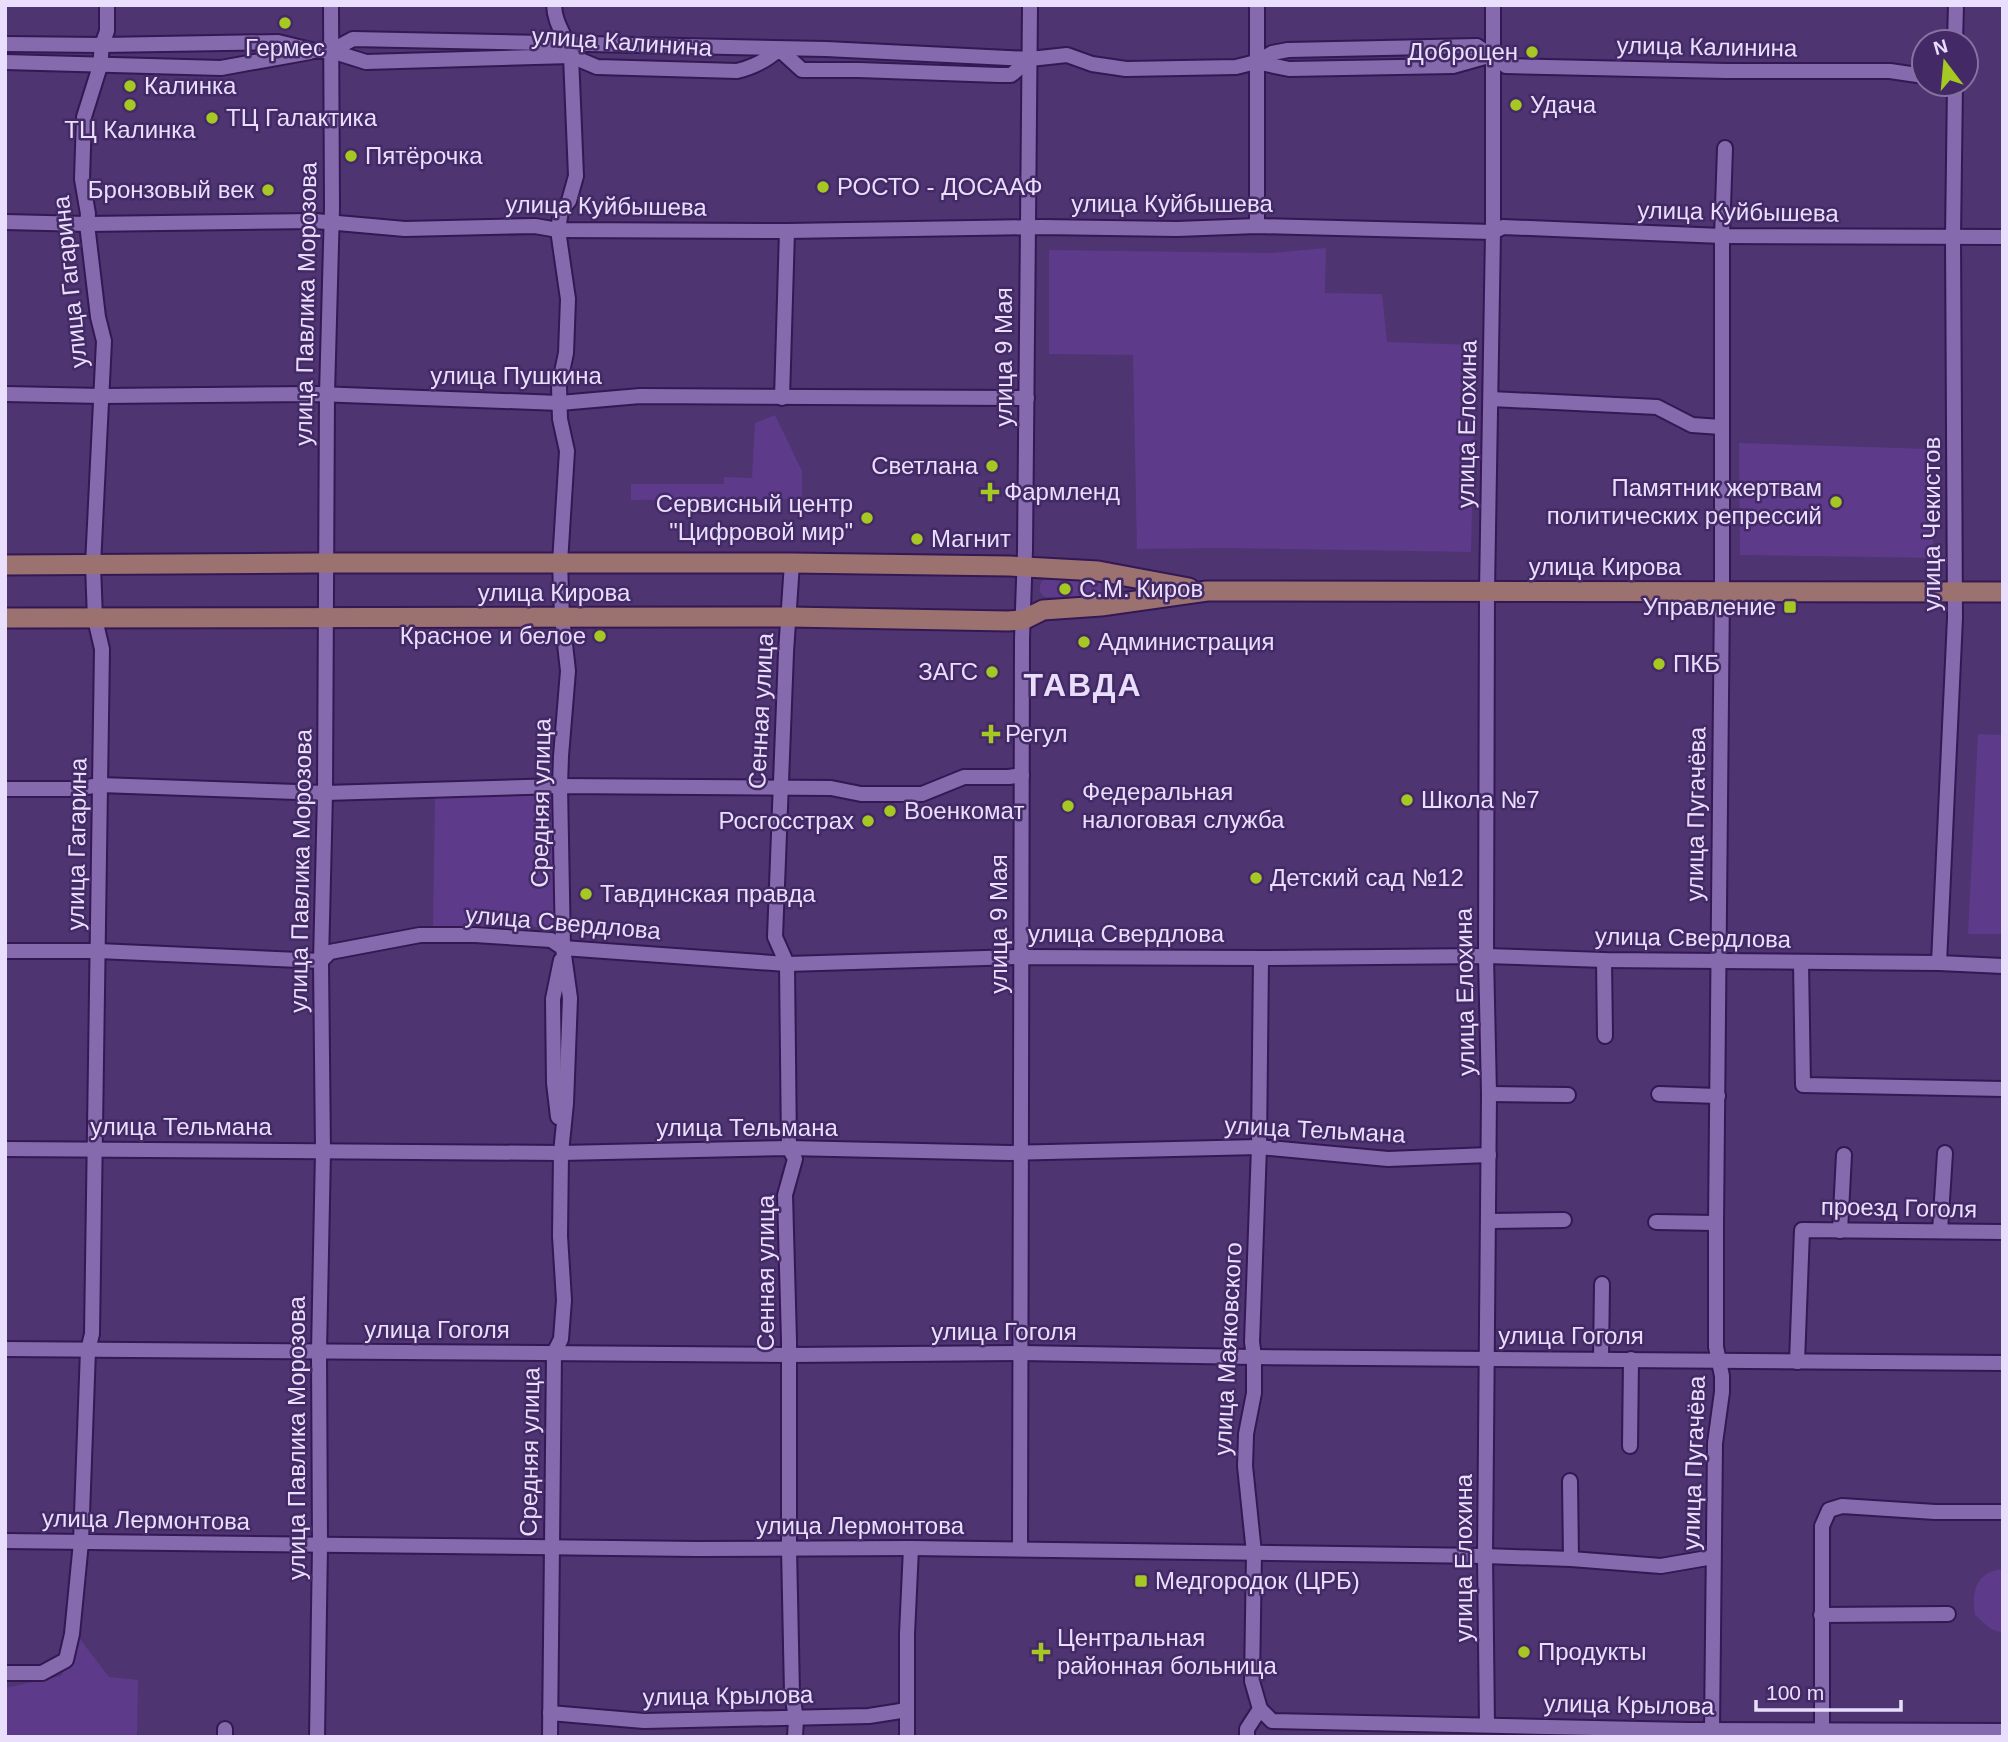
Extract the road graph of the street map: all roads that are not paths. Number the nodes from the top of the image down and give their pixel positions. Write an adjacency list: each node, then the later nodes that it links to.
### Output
1 (107, 5): 10 (street, улица Гагарина)
2 (331, 5): 14 (street, улица Павлика Морозова)
3 (554, 5): 12 (street, Средняя улица)
4 (1030, 5): 16 (street, улица 9 Мая)
5 (1257, 5): 18 (street)
6 (1493, 5): 15 (street, улица Елохина)
7 (1956, 5): 8 (street)
8 (1955, 28)
9 (5, 44): 10 (street, улица Калинина)
10 (102, 45): 13 (street, улица Калинина); 19 (street, улица Гагарина)
11 (779, 49): 12 (street, улица Калинина); 12 (street, улица Калинина); 16 (street, улица Калинина); 16 (street, улица Калинина)
12 (570, 50): 14 (street, улица Калинина); 14 (street, улица Калинина); 28 (street, Средняя улица)
13 (315, 51): 14 (street, улица Калинина); 19 (street, улица Калинина)
14 (331, 51): 24 (street, улица Павлика Морозова)
15 (1492, 55): 18 (street, улица Калинина); 20 (street, улица Калинина); 30 (street, улица Елохина)
16 (1030, 59): 18 (street, улица Калинина); 27 (street, улица 9 Мая)
17 (5, 62): 19 (street, улица Калинина)
18 (1256, 62): 26 (street)
19 (100, 65): 25 (street, улица Гагарина)
20 (1910, 73)
21 (1955, 98): 32 (street, улица Чекистов)
22 (1725, 148): 31 (street, улица Пугачёва)
23 (5, 222): 25 (street, улица Куйбышева)
24 (331, 222): 25 (street, улица Куйбышева); 28 (street, улица Куйбышева); 35 (street, улица Павлика Морозова)
25 (87, 224): 36 (street, улица Гагарина)
26 (1257, 226): 27 (street, улица Куйбышева); 30 (street, улица Куйбышева)
27 (1027, 227): 29 (street, улица Куйбышева); 38 (street, улица 9 Мая)
28 (558, 230): 29 (street, улица Куйбышева); 40 (street, Средняя улица)
29 (787, 231): 37 (street)
30 (1493, 232): 31 (street, улица Куйбышева); 39 (street, улица Елохина)
31 (1722, 236): 32 (street, улица Куйбышева); 41 (street, улица Пугачёва)
32 (1953, 237): 33 (street, улица Куйбышева); 51 (street, улица Чекистов)
33 (2003, 237)
34 (5, 394): 36 (street, улица Пушкина)
35 (327, 394): 36 (street, улица Пушкина); 40 (street, улица Пушкина); 42 (street, улица Павлика Морозова)
36 (103, 396): 46 (street, улица Гагарина)
37 (782, 398): 38 (street, улица Пушкина); 40 (street, улица Пушкина)
38 (1027, 398): 47 (street, улица 9 Мая)
39 (1490, 399): 41 (street); 49 (street, улица Елохина)
40 (560, 403): 43 (street, Средняя улица)
41 (1721, 427): 52 (street, улица Пугачёва)
42 (325, 563): 43 (main road, улица Кирова); 46 (main road, улица Кирова); 58 (street, улица Павлика Морозова)
43 (560, 563): 44 (main road, улица Кирова); 55 (street, Средняя улица)
44 (792, 563): 47 (main road, улица Кирова); 56 (street, Сенная улица)
45 (5, 565): 46 (main road, улица Кирова)
46 (93, 565): 59 (street, улица Гагарина)
47 (1024, 566): 48 (main road, улица Кирова); 60 (street, улица 9 Мая)
48 (1098, 571): 50 (main road, улица Кирова); 54 (main road)
49 (1487, 590): 50 (main road, улица Кирова); 52 (main road, улица Кирова); 70 (street, улица Елохина)
50 (1207, 591): 54 (main road, улица Кирова)
51 (1954, 591): 52 (main road, улица Кирова); 53 (main road, улица Кирова); 77 (street, улица Чекистов)
52 (1722, 592): 74 (street, улица Пугачёва)
53 (2003, 592)
54 (1101, 606): 60 (main road, улица Кирова)
55 (562, 617): 56 (main road, улица Кирова); 58 (main road, улица Кирова); 63 (street, Средняя улица)
56 (789, 617): 60 (main road, улица Кирова); 64 (street, Сенная улица)
57 (5, 618): 59 (main road, улица Кирова)
58 (326, 618): 59 (main road, улица Кирова); 66 (street, улица Павлика Морозова)
59 (95, 619): 62 (street, улица Гагарина)
60 (1023, 620): 61 (street, улица 9 Мая)
61 (1022, 775): 64 (street); 71 (street, улица 9 Мая)
62 (100, 785): 65 (street); 66 (street); 69 (street, улица Гагарина)
63 (560, 786): 64 (street); 66 (street); 67 (street, Средняя улица)
64 (780, 788): 78 (street, Сенная улица)
65 (5, 789)
66 (325, 793): 75 (street, улица Павлика Морозова)
67 (563, 948): 75 (street, улица Свердлова); 78 (street, улица Свердлова); 92 (street, Средняя улица)
68 (5, 951): 69 (street, улица Свердлова)
69 (98, 951): 75 (street, улица Свердлова); 89 (street, улица Гагарина)
70 (1486, 956): 72 (street, улица Свердлова); 73 (street, улица Свердлова); 82 (street, улица Елохина)
71 (1022, 957): 72 (street, улица Свердлова); 78 (street, улица Свердлова); 91 (street, улица 9 Мая)
72 (1261, 958): 86 (street, улица Маяковского)
73 (1604, 960): 74 (street, улица Свердлова); 80 (street)
74 (1718, 960): 76 (street, улица Свердлова); 85 (street, улица Пугачёва)
75 (321, 961): 90 (street, улица Павлика Морозова)
76 (1801, 963): 77 (street, улица Свердлова); 81 (street)
77 (1939, 963): 79 (street, улица Свердлова)
78 (787, 964): 87 (street, Сенная улица)
79 (2003, 966)
80 (1605, 1036)
81 (2003, 1089)
82 (1489, 1094): 84 (street); 94 (street, улица Елохина)
83 (1660, 1094): 85 (street)
84 (1568, 1095)
85 (1718, 1096): 99 (street, улица Пугачёва)
86 (1259, 1147): 91 (street, улица Тельмана); 94 (street, улица Тельмана); 110 (street, улица Маяковского)
87 (789, 1148): 91 (street, улица Тельмана); 92 (street, улица Тельмана); 109 (street, Сенная улица)
88 (5, 1149): 89 (street, улица Тельмана)
89 (96, 1150): 90 (street, улица Тельмана); 105 (street, улица Гагарина)
90 (323, 1151): 92 (street, улица Тельмана); 106 (street, улица Павлика Морозова)
91 (1021, 1152): 108 (street, улица 9 Мая)
92 (561, 1153): 107 (street, Средняя улица)
93 (1945, 1153): 101 (street)
94 (1489, 1155): 97 (street, улица Елохина)
95 (1844, 1155): 100 (street)
96 (1564, 1220): 97 (street)
97 (1488, 1221): 111 (street, улица Елохина)
98 (1656, 1222): 99 (street)
99 (1716, 1223): 114 (street, улица Пугачёва)
100 (1840, 1231): 101 (street, проезд Гоголя); 115 (street, проезд Гоголя)
101 (1940, 1231): 102 (street, проезд Гоголя)
102 (2003, 1232)
103 (1602, 1284): 112 (street)
104 (5, 1349): 105 (street, улица Гоголя)
105 (88, 1350): 106 (street, улица Гоголя); 121 (street, улица Гагарина)
106 (319, 1352): 107 (street, улица Гоголя); 122 (street, улица Павлика Морозова)
107 (554, 1353): 109 (street, улица Гоголя); 123 (street, Средняя улица)
108 (1021, 1353): 109 (street, улица Гоголя); 110 (street, улица Гоголя); 126 (street, улица 9 Мая)
109 (789, 1355): 124 (street, Сенная улица)
110 (1254, 1357): 111 (street, улица Гоголя); 127 (street, улица Маяковского)
111 (1487, 1358): 112 (street, улица Гоголя); 128 (street, улица Елохина)
112 (1601, 1359): 113 (street, улица Гоголя)
113 (1631, 1359): 114 (street, улица Гоголя); 117 (street)
114 (1720, 1362): 115 (street, улица Гоголя); 129 (street, улица Пугачёва)
115 (1797, 1362): 116 (street, улица Гоголя)
116 (2003, 1363)
117 (1630, 1446)
118 (1570, 1482): 130 (street)
119 (2003, 1512): 132 (street)
120 (5, 1541): 121 (street, улица Лермонтова)
121 (81, 1542): 122 (street, улица Лермонтова); 133 (street, улица Гагарина)
122 (320, 1546): 123 (street, улица Лермонтова); 143 (street, улица Павлика Морозова)
123 (551, 1546): 124 (street, улица Лермонтова); 136 (street, Средняя улица)
124 (789, 1548): 125 (street, улица Лермонтова); 137 (street, Сенная улица)
125 (911, 1548): 126 (street, улица Лермонтова); 135 (street)
126 (1020, 1549): 127 (street, улица Лермонтова)
127 (1254, 1553): 128 (street, улица Лермонтова); 134 (street, улица Маяковского)
128 (1485, 1556): 130 (street, улица Лермонтова); 138 (street, улица Елохина)
129 (1713, 1557): 130 (street, улица Лермонтова); 139 (street, улица Пугачёва)
130 (1571, 1559)
131 (1948, 1614): 132 (street)
132 (1821, 1615): 140 (street)
133 (5, 1673)
134 (1260, 1709): 138 (street, улица Крылова); 147 (street)
135 (906, 1710): 137 (street, улица Крылова); 146 (street)
136 (551, 1713): 137 (street, улица Крылова); 144 (street, Средняя улица)
137 (796, 1719): 145 (street, Сенная улица)
138 (1487, 1725): 142 (street, улица Крылова)
139 (1712, 1730): 140 (street, улица Крылова); 142 (street, улица Крылова)
140 (1822, 1730): 141 (street, улица Крылова)
141 (2003, 1731)
142 (1688, 1733)
143 (317, 1737)
144 (550, 1737)
145 (795, 1737)
146 (907, 1737)
147 (1247, 1737)

